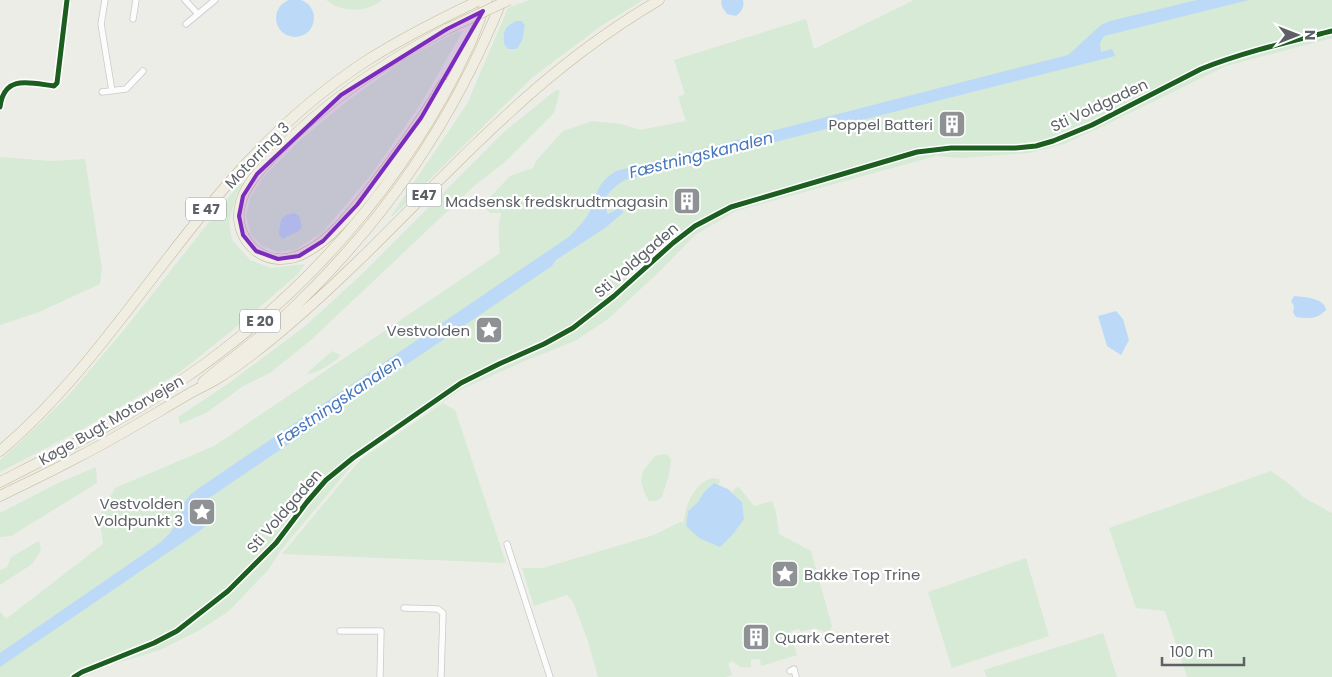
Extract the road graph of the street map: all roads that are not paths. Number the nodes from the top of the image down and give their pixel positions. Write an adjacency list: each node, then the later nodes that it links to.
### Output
1 (105, 0): 15 (street)
2 (136, 0): 11 (street)
3 (185, 0): 10 (street)
4 (215, 0): 10 (street)
5 (480, 0): 18 (highway, Motorring 3 / E 47)
6 (487, 0): 13 (highway, Køge Bugt Motorvejen / E 20)
7 (502, 0): 17 (highway, Køge Bugt Motorvejen / E 20)
8 (509, 0): 13 (highway, E 47, bridge)
9 (659, 0): 17 (highway, E47)
10 (198, 14): 12 (street)
11 (133, 19)
12 (186, 24)
13 (477, 28): 19 (highway, Køge Bugt Motorvejen / E 20)
14 (143, 71): 15 (street)
15 (112, 90): 16 (street)
16 (102, 92)
17 (191, 392): 20 (highway, E 20)
18 (0, 451)
19 (0, 482)
20 (0, 496)
21 (507, 544): 27 (street)
22 (404, 608): 26 (street)
23 (340, 631): 25 (street)
24 (790, 671): 28 (street)
25 (380, 677)
26 (442, 677)
27 (550, 677)
28 (796, 677)

